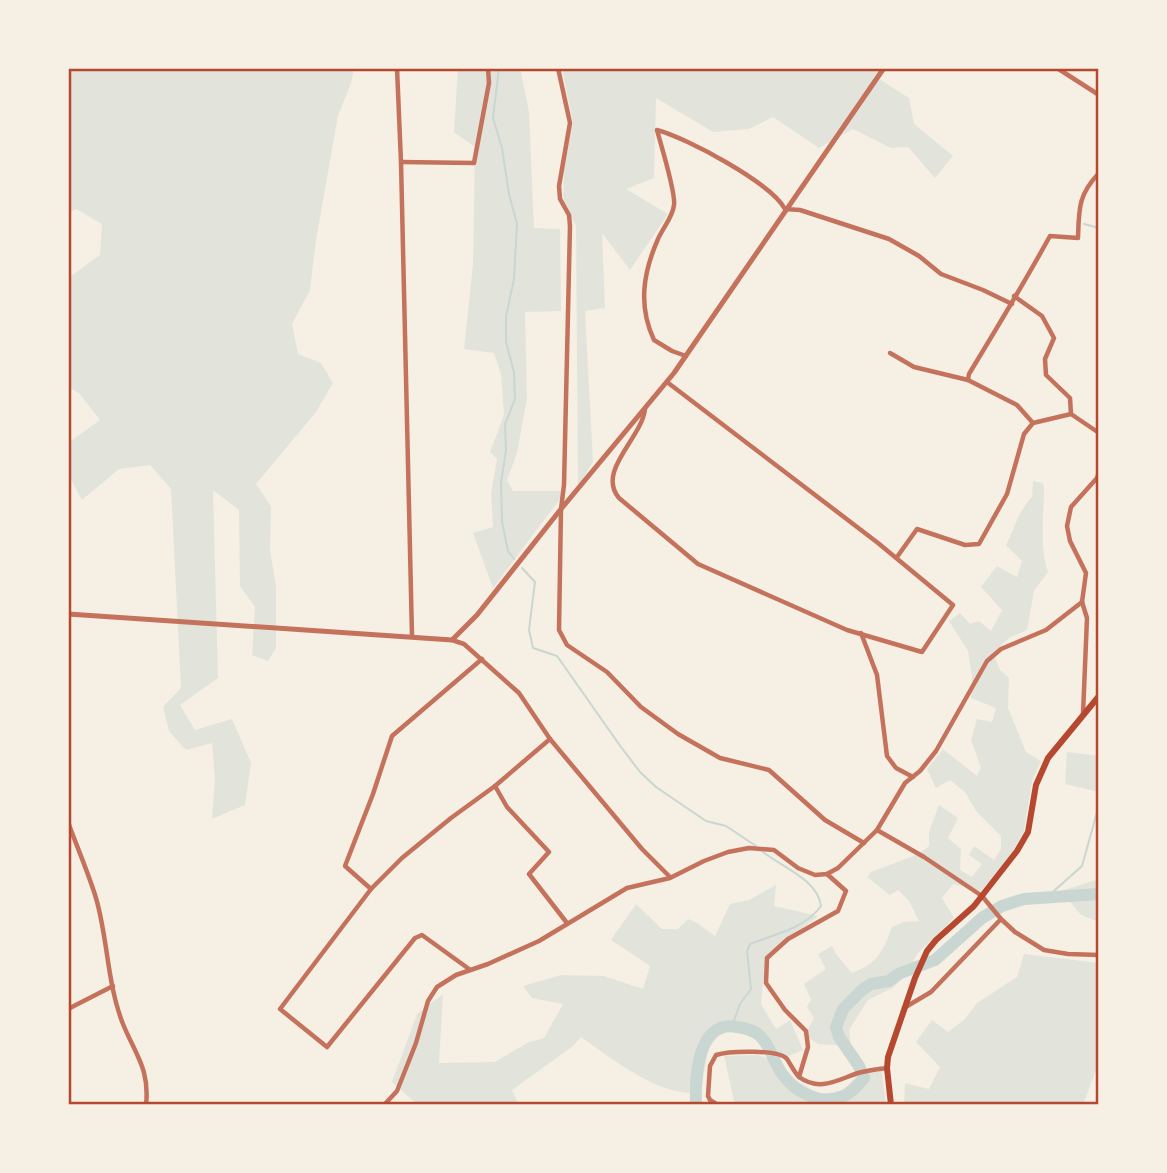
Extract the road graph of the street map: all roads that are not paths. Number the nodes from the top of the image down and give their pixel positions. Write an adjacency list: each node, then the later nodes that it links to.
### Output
1 (397, 68): 7 (street)
2 (488, 68): 7 (street)
3 (558, 68): 21 (street)
4 (884, 68): 9 (street)
5 (1059, 69): 6 (street)
6 (1099, 94)
7 (401, 162): 26 (street)
8 (1099, 173): 10 (street)
9 (785, 209): 11 (street); 13 (street); 13 (street)
10 (1014, 296): 11 (street); 17 (street)
11 (1012, 304): 14 (street)
12 (890, 353): 14 (street)
13 (686, 356): 15 (street)
14 (968, 380): 18 (street)
15 (667, 383): 16 (street); 22 (street)
16 (645, 408): 21 (street); 25 (street)
17 (1071, 414): 18 (street); 19 (street)
18 (1033, 423): 22 (street)
19 (1099, 433)
20 (1099, 472): 23 (street)
21 (561, 509): 27 (street); 36 (street)
22 (897, 557): 25 (street)
23 (1082, 602): 30 (street); 32 (street)
24 (68, 614): 26 (street)
25 (861, 632): 32 (street)
26 (412, 636): 27 (street)
27 (452, 640): 28 (street)
28 (482, 659): 31 (street); 39 (street)
29 (1099, 696): 30 (main road)
30 (1083, 715): 40 (main road)
31 (550, 739): 33 (street); 38 (street)
32 (912, 777): 35 (street)
33 (495, 786): 39 (street); 42 (street)
34 (68, 822): 45 (street)
35 (877, 830): 36 (street); 40 (street)
36 (864, 843): 37 (street)
37 (827, 874): 38 (street); 49 (street)
38 (670, 878): 42 (street)
39 (371, 889): 44 (street)
40 (982, 896): 41 (street); 46 (main road)
41 (1000, 917): 43 (street); 46 (street)
42 (567, 923): 44 (street)
43 (1099, 955)
44 (469, 970): 51 (street)
45 (113, 986): 47 (street); 50 (street)
46 (904, 1008): 48 (main road)
47 (68, 1009)
48 (887, 1068): 49 (street); 53 (main road)
49 (799, 1077): 52 (street)
50 (146, 1105)
51 (384, 1105)
52 (718, 1105)
53 (891, 1105)

